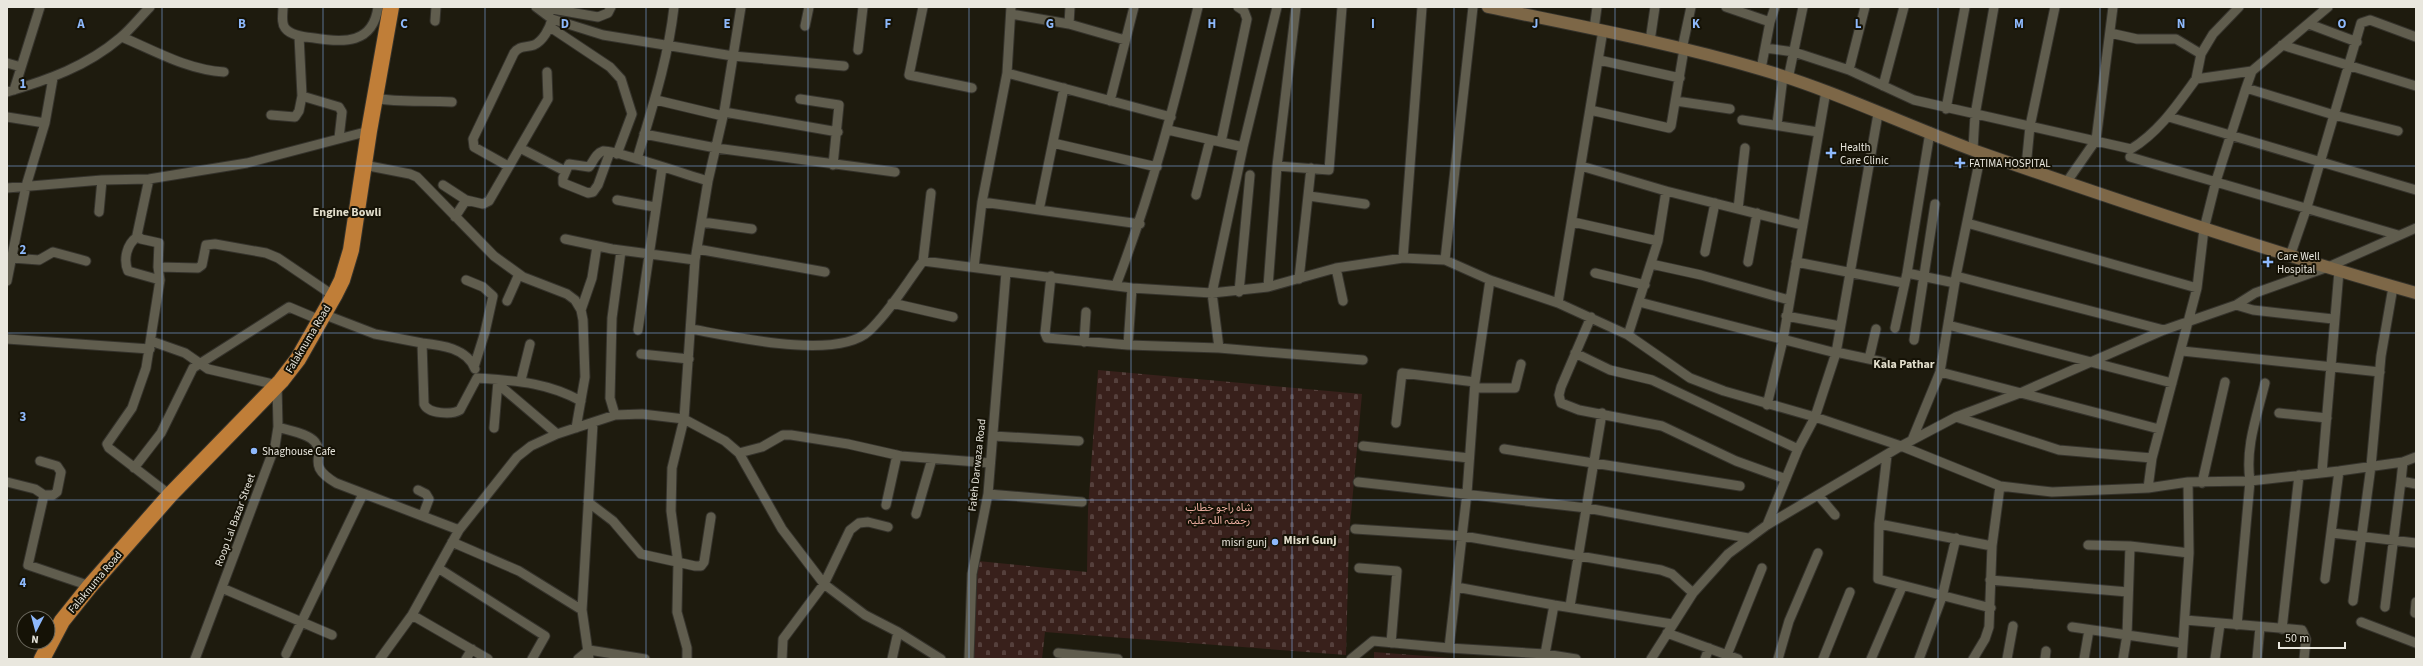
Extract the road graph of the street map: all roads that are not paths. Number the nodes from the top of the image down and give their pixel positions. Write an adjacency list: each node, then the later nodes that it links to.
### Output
1 (40, 7): 66 (street)
2 (150, 7): 49 (street)
3 (283, 7): 48 (street)
4 (378, 7): 48 (street)
5 (392, 7): 85 (highway, Falaknuma Road)
6 (436, 7): 40 (street)
7 (536, 7): 42 (street)
8 (541, 7): 9 (street)
9 (611, 7)
10 (674, 7): 54 (street)
11 (741, 7): 61 (street)
12 (809, 7): 45 (street)
13 (862, 7): 58 (street)
14 (923, 7): 79 (street)
15 (1070, 7): 43 (street)
16 (1134, 7): 51 (street)
17 (1198, 7): 101 (street)
18 (1238, 7): 117 (street)
19 (1277, 7): 119 (street)
20 (1296, 7): 131 (street)
21 (1342, 7): 136 (street)
22 (1422, 7): 185 (street)
23 (1473, 7): 187 (street)
24 (1488, 7): 46 (main road)
25 (1597, 7): 46 (street)
26 (1655, 7): 52 (street)
27 (1691, 7): 57 (street)
28 (1726, 7): 41 (street)
29 (1775, 7): 41 (street)
30 (1803, 7): 59 (street)
31 (1865, 7): 68 (street)
32 (1904, 7): 77 (street)
33 (1965, 7): 92 (street)
34 (1994, 7): 97 (street)
35 (2055, 7): 105 (street)
36 (2113, 7): 47 (street)
37 (2328, 7): 44 (street)
38 (2235, 8): 60 (street)
39 (1011, 10): 43 (street); 72 (street)
40 (435, 21)
41 (1770, 22): 56 (street)
42 (551, 23): 54 (street); 124 (street); 130 (street)
43 (1069, 24): 51 (street)
44 (2309, 24): 53 (street); 55 (street)
45 (805, 26)
46 (1599, 29): 52 (main road); 62 (street)
47 (2110, 32): 60 (street); 116 (street)
48 (299, 36): 84 (street)
49 (122, 37): 70 (street); 73 (street)
50 (2416, 37): 53 (street)
51 (1125, 40): 88 (street)
52 (1650, 41): 57 (main road)
53 (2356, 42): 65 (street)
54 (670, 44): 61 (street); 87 (street)
55 (2282, 45): 65 (street); 69 (street)
56 (1765, 48): 59 (street); 67 (street)
57 (1683, 49): 67 (main road); 74 (street)
58 (858, 50)
59 (1794, 52): 68 (street); 75 (street)
60 (2201, 54): 76 (street)
61 (733, 56): 64 (street); 94 (street)
62 (1599, 60): 74 (street); 93 (street)
63 (7, 63): 66 (street)
64 (844, 66)
65 (2349, 67): 78 (street); 98 (street)
66 (21, 68): 82 (street)
67 (1761, 69): 75 (main road)
68 (1849, 70): 77 (street)
69 (2252, 71): 76 (street); 81 (street)
70 (224, 72)
71 (547, 72): 120 (street)
72 (1007, 73): 80 (street); 155 (street)
73 (53, 78): 82 (street); 103 (street)
74 (1680, 78): 89 (street)
75 (1786, 78): 83 (main road); 104 (street)
76 (2196, 79): 99 (street)
77 (1883, 86): 92 (street)
78 (2416, 86)
79 (972, 88)
80 (1064, 88): 88 (street); 118 (street)
81 (2246, 88): 98 (street); 113 (street)
82 (11, 91)
83 (1826, 91): 95 (main road); 110 (street)
84 (302, 96): 96 (street); 114 (street)
85 (374, 98): 90 (street); 107 (highway, Falaknuma Road)
86 (800, 99): 109 (street)
87 (656, 100): 94 (street); 112 (street)
88 (1110, 101): 101 (street)
89 (1676, 101): 91 (street); 93 (street)
90 (452, 102)
91 (1730, 109)
92 (1946, 109): 97 (street)
93 (1590, 110): 132 (street)
94 (724, 114): 109 (street); 121 (street)
95 (1878, 114): 111 (main road); 197 (street)
96 (271, 115)
97 (1976, 115): 105 (street); 123 (street)
98 (2334, 115): 108 (street); 127 (street)
99 (2169, 116): 113 (street); 116 (street)
100 (7, 117): 103 (street)
101 (1171, 118): 106 (street)
102 (1742, 120): 104 (street)
103 (45, 123): 146 (street)
104 (1777, 124): 110 (street)
105 (2030, 126): 116 (street); 134 (street)
106 (1168, 130): 115 (street); 133 (street)
107 (368, 131): 114 (street); 128 (highway, Falaknuma Road)
108 (2398, 131)
109 (838, 132): 129 (street)
110 (1818, 132): 170 (street)
111 (1930, 132): 123 (main road); 202 (street)
112 (644, 134): 121 (street); 126 (street)
113 (2231, 136): 127 (street); 143 (street)
114 (339, 138): 140 (street)
115 (1210, 140): 117 (street); 151 (street)
116 (2096, 140): 144 (street)
117 (1221, 142): 119 (street)
118 (1053, 143): 133 (street); 162 (street)
119 (1243, 147): 219 (street)
120 (520, 148): 130 (street); 137 (street)
121 (716, 148): 129 (street); 142 (street)
122 (1745, 148): 161 (street)
123 (1977, 151): 134 (main road); 168 (street)
124 (614, 153): 126 (street); 137 (street); 137 (street)
125 (2130, 156): 143 (street)
126 (636, 160): 135 (street)
127 (2319, 161): 148 (street); 160 (street)
128 (364, 165): 165 (street); 221 (highway, Falaknuma Road)
129 (833, 165): 138 (street)
130 (508, 166): 153 (street)
131 (1277, 166): 136 (street); 214 (street)
132 (1581, 166): 149 (street); 167 (street)
133 (1157, 167): 169 (street)
134 (2026, 167): 144 (main road)
135 (662, 168): 142 (street); 159 (street)
136 (1310, 168): 152 (street)
137 (565, 171)
138 (895, 172)
139 (1250, 175): 218 (street)
140 (149, 179): 141 (street); 175 (street)
141 (102, 180): 146 (street); 163 (street)
142 (708, 181): 166 (street)
143 (2216, 181): 160 (street); 173 (street)
144 (2066, 183): 173 (main road)
145 (443, 185): 153 (street)
146 (26, 186): 147 (street); 184 (street)
147 (7, 188)
148 (2416, 190)
149 (1666, 191): 156 (street); 177 (street)
150 (931, 193): 189 (street)
151 (1196, 195)
152 (1309, 196): 157 (street); 205 (street)
153 (466, 200): 165 (street)
154 (618, 200): 159 (street)
155 (982, 202): 162 (street); 194 (street)
156 (1715, 203): 161 (street); 181 (street)
157 (1365, 204)
158 (1935, 204): 204 (street)
159 (655, 207): 182 (street)
160 (2307, 207): 174 (street); 183 (street)
161 (1738, 209): 164 (street)
162 (1039, 210): 169 (street)
163 (99, 212)
164 (1757, 213): 170 (street); 190 (street)
165 (455, 217): 201 (street)
166 (702, 222): 172 (street); 179 (street)
167 (1573, 222): 177 (street); 227 (street)
168 (1966, 223): 210 (street); 217 (street)
169 (1140, 224): 212 (street)
170 (1802, 225): 191 (street)
171 (2416, 228): 174 (street)
172 (752, 229)
173 (2204, 229): 183 (main road); 217 (street)
174 (2398, 235): 196 (street)
175 (137, 237): 193 (street); 207 (street)
176 (565, 239): 178 (street)
177 (1658, 241): 192 (street)
178 (597, 246): 180 (street); 229 (street)
179 (697, 249): 186 (street); 198 (street)
180 (621, 250): 182 (street); 282 (street)
181 (1705, 252)
182 (648, 253): 186 (street); 242 (street)
183 (2290, 256): 196 (main road)
184 (12, 258): 188 (street); 206 (street)
185 (1403, 258): 187 (street); 195 (street)
186 (695, 260): 240 (street)
187 (1445, 260): 209 (street)
188 (86, 261)
189 (923, 262): 194 (street); 226 (street)
190 (1748, 262)
191 (1796, 262): 197 (street); 222 (street)
192 (1651, 264): 213 (street); 222 (street)
193 (158, 266): 207 (street); 221 (street)
194 (974, 267): 199 (street)
195 (1336, 268): 205 (street); 224 (street)
196 (2333, 269): 215 (main road); 228 (street); 235 (street)
197 (1850, 271): 211 (street); 238 (street)
198 (825, 272)
199 (1006, 272): 203 (street); 294 (street, Fateh Darwaza Road)
200 (1595, 273): 213 (street)
201 (519, 274): 223 (street); 229 (street)
202 (1907, 274): 204 (street); 211 (street)
203 (1051, 276): 212 (street); 248 (street)
204 (1924, 277): 210 (street); 247 (street)
205 (1299, 279): 214 (street)
206 (7, 280)
207 (160, 280): 251 (street)
208 (466, 280): 265 (street)
209 (1490, 280): 227 (street); 276 (street)
210 (1955, 280): 237 (street); 243 (street)
211 (1904, 283): 239 (street)
212 (1116, 285): 216 (street)
213 (1645, 285): 225 (street)
214 (1268, 287): 218 (street)
215 (2393, 287): 220 (main road); 268 (street)
216 (1132, 288): 219 (street); 252 (street)
217 (2197, 288): 236 (street)
218 (1239, 292): 219 (street)
219 (1212, 293): 253 (street)
220 (2416, 293)
221 (334, 296): 232 (highway, Falaknuma Road)
222 (1789, 300): 231 (street)
223 (507, 301)
224 (1343, 301)
225 (1639, 302): 244 (street); 246 (street)
226 (892, 303): 233 (street); 240 (street)
227 (1558, 303): 234 (street)
228 (2236, 305): 235 (street); 236 (street)
229 (581, 310): 278 (street)
230 (1086, 312): 248 (street)
231 (1786, 316): 238 (street); 246 (street)
232 (321, 317): 249 (street); 263 (street); 275 (highway, Falaknuma Road)
233 (953, 317)
234 (1591, 317): 244 (street); 256 (street)
235 (2333, 319): 266 (street)
236 (2188, 322): 243 (street); 254 (street)
237 (1948, 325): 261 (street); 267 (street)
238 (1840, 326): 255 (street)
239 (1895, 328)
240 (691, 329): 258 (street)
241 (1876, 329): 259 (street)
242 (638, 330)
243 (2164, 330): 261 (street)
244 (1628, 335): 279 (street)
245 (7, 339): 251 (street)
246 (1783, 340): 255 (street); 279 (street)
247 (1914, 340)
248 (1084, 342): 252 (street)
249 (422, 343): 265 (street); 269 (street)
250 (530, 344): 270 (street)
251 (151, 345): 263 (street); 313 (street)
252 (1128, 345): 253 (street)
253 (1219, 348): 260 (street)
254 (2182, 351): 266 (street); 273 (street)
255 (1836, 352): 259 (street); 283 (street)
256 (1575, 353): 280 (street); 300 (street)
257 (641, 354): 258 (street)
258 (689, 359): 286 (street)
259 (1869, 359): 262 (street)
260 (1363, 360)
261 (2093, 361): 273 (street); 277 (street)
262 (1883, 362)
263 (198, 364): 275 (street); 313 (street)
264 (1521, 364): 276 (street)
265 (474, 367): 269 (street)
266 (2329, 367): 268 (street); 285 (street)
267 (1940, 372): 277 (street); 295 (street)
268 (2380, 372): 312 (street)
269 (477, 378): 271 (street)
270 (521, 380): 271 (street); 278 (street)
271 (498, 382): 290 (street); 293 (street)
272 (2225, 382): 323 (street)
273 (2172, 383): 292 (street)
274 (2265, 383): 318 (street)
275 (277, 385): 289 (street, Roop Lal Bazar Street); 333 (highway, Falaknuma Road)
276 (1475, 385): 287 (street); 305 (street)
277 (2020, 393): 284 (street); 292 (street)
278 (581, 401): 291 (street)
279 (1767, 405): 283 (street)
280 (1602, 413): 309 (street); 317 (street)
281 (2279, 413): 285 (street)
282 (615, 415): 286 (street); 288 (street)
283 (1815, 417): 298 (street); 300 (street)
284 (1956, 417): 295 (street); 306 (street)
285 (2327, 418): 314 (street)
286 (684, 419): 301 (street); 362 (street)
287 (1396, 423)
288 (593, 424): 291 (street); 335 (street)
289 (278, 427): 330 (street); 372 (street, Roop Lal Bazar Street)
290 (494, 428)
291 (576, 428): 293 (street)
292 (2160, 429): 306 (street)
293 (557, 434): 347 (street)
294 (993, 436): 296 (street); 311 (street, Fateh Darwaza Road)
295 (1912, 440): 298 (street)
296 (1079, 441)
297 (1362, 446): 305 (street)
298 (1901, 446): 302 (street); 326 (street)
299 (1504, 449): 309 (street)
300 (1798, 449): 317 (street)
301 (740, 453): 303 (street); 368 (street)
302 (1887, 455): 334 (street); 343 (street)
303 (897, 456): 307 (street); 337 (street)
304 (2416, 457): 310 (street)
305 (1469, 458): 329 (street)
306 (2152, 458): 327 (street)
307 (932, 459): 311 (street); 339 (street)
308 (40, 461): 332 (street)
309 (1594, 462): 325 (street); 338 (street)
310 (2403, 462): 312 (street); 322 (street)
311 (990, 463): 331 (street, Fateh Darwaza Road)
312 (2371, 466): 315 (street); 350 (street)
313 (134, 468): 333 (street)
314 (2322, 472): 315 (street); 316 (street)
315 (2339, 472): 348 (street)
316 (2299, 475): 318 (street); 395 (street)
317 (1786, 479): 344 (street)
318 (2250, 481): 323 (street); 391 (street)
319 (7, 482): 332 (street)
320 (1358, 482): 329 (street)
321 (2188, 482): 323 (street); 327 (street); 360 (street)
322 (2401, 482): 324 (street); 353 (street)
323 (2202, 483)
324 (2416, 484)
325 (1740, 486)
326 (2000, 486): 327 (street); 357 (street)
327 (2148, 488)
328 (418, 490): 341 (street)
329 (1467, 492): 338 (street); 349 (street)
330 (363, 494): 341 (street); 387 (street)
331 (988, 494): 336 (street); 424 (street, Fateh Darwaza Road)
332 (44, 495): 369 (street)
333 (170, 495): 369 (highway, Falaknuma Road)
334 (1819, 496): 340 (street); 344 (street)
335 (588, 502): 362 (street); 383 (street)
336 (1082, 502)
337 (886, 504)
338 (1587, 508): 351 (street); 361 (street)
339 (916, 514)
340 (1835, 514)
341 (423, 515): 347 (street)
342 (711, 517): 362 (street)
343 (1879, 524): 352 (street); 371 (street)
344 (1767, 525): 351 (street)
345 (888, 527): 368 (street)
346 (1355, 529): 349 (street)
347 (459, 530): 354 (street)
348 (2332, 533): 350 (street); 366 (street)
349 (1462, 536): 361 (street); 370 (street)
350 (2362, 537): 353 (street); 377 (street)
351 (1748, 538): 375 (street)
352 (1956, 538): 357 (street); 376 (street)
353 (2394, 541): 355 (street); 381 (street)
354 (452, 542): 363 (street); 383 (street)
355 (2416, 543)
356 (2088, 545): 358 (street)
357 (1992, 546): 367 (street)
358 (2130, 546): 360 (street); 374 (street)
359 (1818, 553): 431 (street)
360 (2189, 553): 386 (street)
361 (1578, 557): 375 (street); 380 (street)
362 (678, 564): 420 (street)
363 (438, 568): 385 (street); 417 (street)
364 (1359, 568): 401 (street)
365 (1762, 568): 411 (street)
366 (2325, 579)
367 (1990, 580): 374 (street); 382 (street)
368 (824, 584): 397 (street); 421 (street)
369 (90, 586): 412 (highway, Falaknuma Road)
370 (1456, 587): 379 (street); 404 (street)
371 (1902, 587): 376 (street); 433 (street)
372 (222, 588): 387 (street); 413 (street, Roop Lal Bazar Street)
373 (1850, 592): 432 (street)
374 (2128, 592): 400 (street)
375 (1693, 593): 389 (street)
376 (1942, 597): 382 (street); 434 (street)
377 (2353, 601)
378 (2416, 602): 384 (street)
379 (1554, 605): 380 (street); 409 (street)
380 (1570, 606): 389 (street)
381 (2385, 607)
382 (1991, 608): 435 (street)
383 (582, 610): 410 (street)
384 (2415, 613)
385 (412, 615): 406 (street); 414 (street)
386 (2185, 620): 390 (street); 402 (street)
387 (301, 621): 399 (street); 408 (street)
388 (2362, 622): 403 (street)
389 (1672, 624): 398 (street)
390 (2220, 624): 391 (street); 440 (street)
391 (2237, 625): 394 (street)
392 (2013, 626): 436 (street)
393 (2072, 627): 396 (street)
394 (2260, 627): 395 (street); 441 (street)
395 (2282, 629): 442 (street)
396 (2089, 630): 400 (street); 437 (street)
397 (898, 632): 422 (street); 423 (street)
398 (1667, 633): 405 (street); 428 (street)
399 (332, 635)
400 (2127, 635): 402 (street); 438 (street)
401 (1391, 643): 404 (street); 426 (street)
402 (2182, 643): 439 (street)
403 (2416, 643)
404 (1449, 648): 409 (street)
405 (1709, 648): 411 (street); 429 (street)
406 (472, 649): 415 (street); 416 (street)
407 (1058, 652): 425 (street)
408 (286, 654)
409 (1545, 654): 427 (street)
410 (589, 655): 418 (street); 419 (street)
411 (1727, 655): 430 (street)
412 (42, 659)
413 (195, 659)
414 (380, 659)
415 (466, 659)
416 (488, 659)
417 (532, 659)
418 (578, 659)
419 (645, 659)
420 (687, 659)
421 (782, 659)
422 (892, 659)
423 (941, 659)
424 (969, 659)
425 (1118, 659)
426 (1351, 659)
427 (1576, 659)
428 (1651, 659)
429 (1705, 659)
430 (1738, 659)
431 (1778, 659)
432 (1823, 659)
433 (1871, 659)
434 (1919, 659)
435 (1973, 659)
436 (2007, 659)
437 (2084, 659)
438 (2123, 659)
439 (2182, 659)
440 (2215, 659)
441 (2257, 659)
442 (2304, 659)

